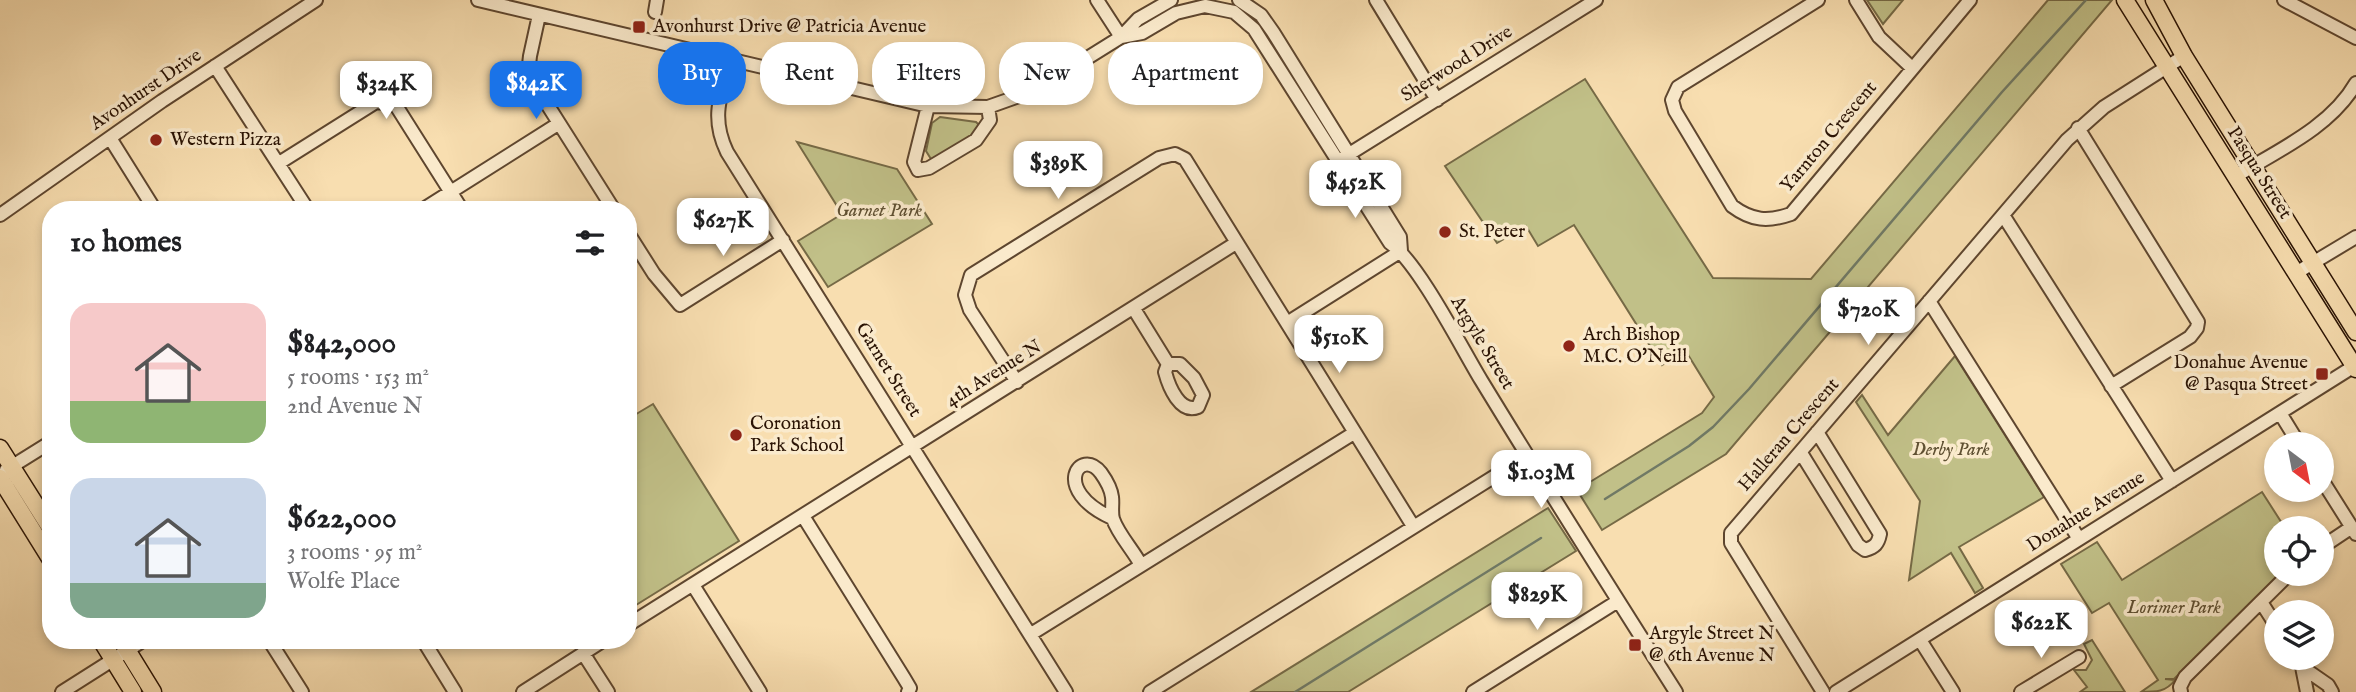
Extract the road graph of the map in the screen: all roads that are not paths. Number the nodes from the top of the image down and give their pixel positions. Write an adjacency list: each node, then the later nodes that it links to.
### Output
1 (316, 0): 20 (street, Avonhurst Drive)
2 (478, 0): 14 (street)
3 (1097, 0): 15 (street)
4 (1171, 0): 15 (street)
5 (1239, 0): 31 (street, Argyle Street)
6 (1376, 0): 24 (street)
7 (1596, 0): 24 (street, Sherwood Drive)
8 (1818, 0): 22 (street, Yarnton Crescent)
9 (1856, 0): 22 (street)
10 (1970, 0): 22 (street, Yarnton Crescent)
11 (2126, 0): 21 (main road, Pasqua Street)
12 (2154, 0): 18 (main road, Pasqua Street)
13 (2284, 0): 16 (street)
14 (539, 15): 17 (street); 28 (street)
15 (1121, 37): 27 (street); 32 (street, Argyle Street)
16 (2356, 38)
17 (658, 42)
18 (2184, 56): 21 (street, Halleran Crescent); 34 (main road, Pasqua Street)
19 (746, 63): 26 (street)
20 (215, 66): 30 (street, Avonhurst Drive); 33 (street)
21 (2168, 67): 29 (street, Halleran Crescent); 35 (main road, Pasqua Street)
22 (1912, 68)
23 (2356, 83): 34 (street)
24 (1437, 100): 31 (street, Sherwood Drive)
25 (720, 105): 45 (street, Garnet Street)
26 (928, 106): 27 (street); 27 (street)
27 (988, 107)
28 (558, 124): 36 (street); 41 (street)
29 (2078, 128): 43 (street, Halleran Crescent); 58 (street)
30 (110, 138): 37 (street); 42 (street, Avonhurst Drive)
31 (1350, 154): 32 (street, Sherwood Drive); 48 (street, Argyle Street)
32 (1338, 161): 48 (street, Argyle Street)
33 (279, 163): 36 (street); 38 (street)
34 (2251, 166): 35 (street); 49 (main road, Pasqua Street)
35 (2236, 176): 50 (main road, Pasqua Street)
36 (451, 192): 39 (street); 40 (street)
37 (149, 201)
38 (302, 201)
39 (436, 201)
40 (456, 201)
41 (608, 201)
42 (0, 215)
43 (2003, 215): 51 (street, Halleran Crescent); 58 (street)
44 (2356, 237): 49 (street)
45 (783, 240): 47 (street); 63 (street, Garnet Street)
46 (1236, 243): 52 (street, 4th Avenue N); 53 (street); 57 (street)
47 (637, 247)
48 (1401, 251): 53 (street); 67 (street, Argyle Street)
49 (2312, 263): 50 (street); 54 (main road, Pasqua Street)
50 (2296, 273): 56 (main road, Pasqua Street)
51 (1929, 301): 60 (street, Halleran Crescent); 76 (street)
52 (1134, 309): 55 (street); 57 (street, 4th Avenue N)
53 (1287, 323): 62 (street)
54 (2356, 331)
55 (1168, 364)
56 (2356, 367): 59 (street, Donahue Avenue)
57 (1017, 382): 63 (street, 4th Avenue N)
58 (2111, 386): 69 (street)
59 (2280, 413): 61 (street); 69 (street, Donahue Avenue)
60 (1817, 432): 66 (street, Halleran Crescent); 66 (street)
61 (2292, 432)
62 (1354, 433): 74 (street); 79 (street)
63 (913, 447): 71 (street, 4th Avenue N); 86 (street, Garnet Street)
64 (0, 448): 68 (main road)
65 (42, 448): 68 (street)
66 (1801, 453): 112 (street, Halleran Crescent)
67 (1527, 456): 74 (street); 82 (street, Argyle Street)
68 (4, 473): 72 (main road); 78 (main road)
69 (2172, 481): 76 (street, Donahue Avenue)
70 (2334, 500): 75 (street)
71 (803, 516): 80 (street, 4th Avenue N); 107 (street)
72 (42, 518)
73 (1112, 518): 79 (street)
74 (1413, 526): 109 (street)
75 (2354, 531): 77 (street)
76 (2079, 539): 87 (street, Donahue Avenue)
77 (2334, 541)
78 (42, 543)
79 (1142, 565): 86 (street)
80 (693, 585): 85 (street, 4th Avenue N); 106 (street)
81 (2277, 586): 83 (street)
82 (1618, 601): 110 (street); 111 (street, Argyle Street)
83 (2261, 602): 84 (street); 116 (street)
84 (2264, 607)
85 (637, 619)
86 (1031, 634): 108 (street, Garnet Street)
87 (1920, 640): 113 (street, Donahue Avenue); 114 (street)
88 (106, 649): 96 (main road)
89 (122, 649): 96 (street)
90 (127, 649): 101 (main road)
91 (275, 649): 102 (street)
92 (429, 649): 103 (street)
93 (589, 649): 94 (street)
94 (583, 653): 104 (street); 105 (street)
95 (2079, 657): 115 (street)
96 (113, 660): 99 (street); 100 (main road)
97 (2301, 670): 117 (street)
98 (2309, 670): 118 (street)
99 (62, 692)
100 (133, 692)
101 (153, 692)
102 (302, 692)
103 (455, 692)
104 (523, 692)
105 (607, 692)
106 (760, 692)
107 (908, 692)
108 (1066, 692)
109 (1150, 692)
110 (1473, 692)
111 (1676, 692)
112 (1823, 692)
113 (1836, 692)
114 (1953, 692)
115 (2021, 692)
116 (2181, 692)
117 (2306, 692)
118 (2332, 692)

